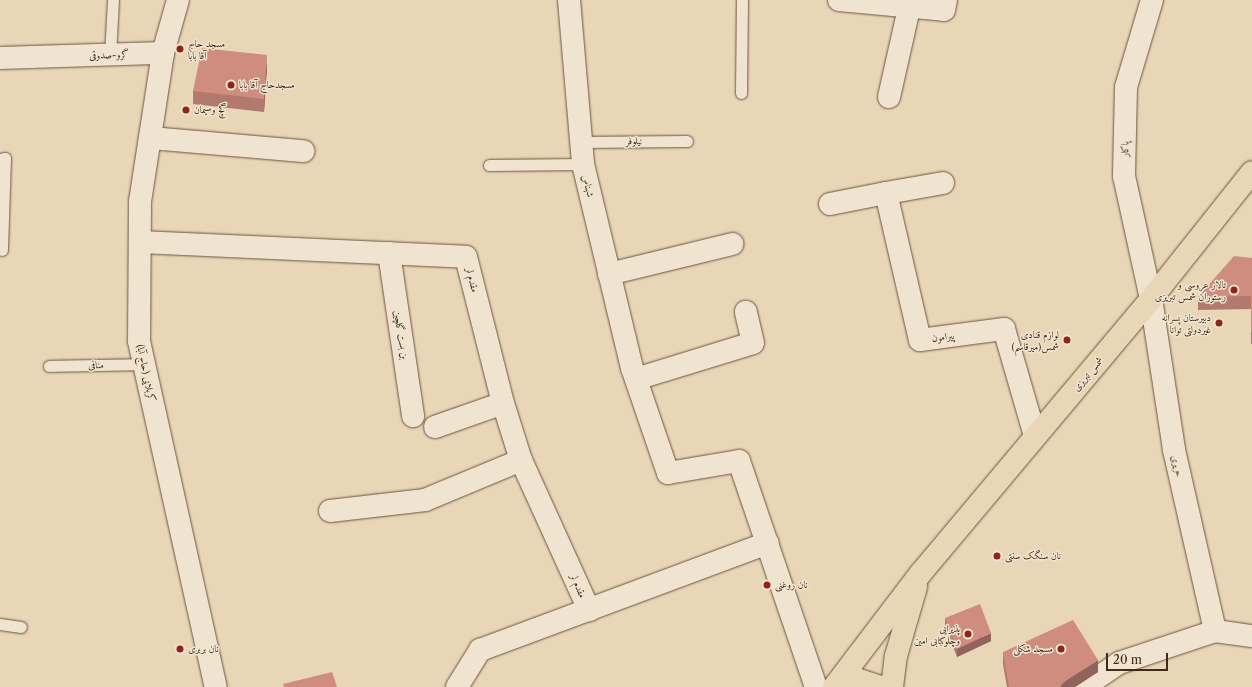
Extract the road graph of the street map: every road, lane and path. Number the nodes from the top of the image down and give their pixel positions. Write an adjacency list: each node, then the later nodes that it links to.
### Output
1 (113, 0): 10 (lane)
2 (178, 0): 9 (street)
3 (569, 0): 16 (street, شهناس)
4 (742, 0): 12 (lane)
5 (839, 0): 8 (street)
6 (946, 0): 8 (street)
7 (1152, 0): 30 (street, پاکار)
8 (902, 7): 13 (street)
9 (163, 53): 10 (street, گرو-صدوقی); 14 (street, کربلایی (حاج آبا))
10 (110, 55): 11 (street, گرو-صدوقی)
11 (0, 58)
12 (741, 93)
13 (890, 97)
14 (150, 138): 17 (street); 25 (street, کربلایی (حاج آبا))
15 (687, 141): 16 (lane, نیلوفر)
16 (581, 142): 19 (street, شهناس)
17 (302, 150)
18 (0, 159): 27 (lane)
19 (583, 164): 20 (lane); 29 (street, شهناس)
20 (489, 165)
21 (1252, 172): 30 (main road, شمس تبریزی)
22 (942, 183): 23 (street)
23 (886, 193): 24 (street); 38 (street, پیرامون)
24 (830, 204)
25 (140, 242): 28 (street, مقدم لر); 32 (street, کربلایی (حاج آبا))
26 (732, 244): 29 (street)
27 (2, 250)
28 (389, 254): 35 (street, مقدم لر); 36 (street, بن بست گلچین)
29 (609, 274): 34 (street, شهناس)
30 (1151, 299): 38 (main road, شمس تبریزی); 46 (street, حریری)
31 (746, 312): 34 (street)
32 (144, 364): 33 (lane, منافی); 48 (street, کربلایی (حاج آبا))
33 (49, 366)
34 (634, 374): 41 (street, شهناس)
35 (503, 403): 37 (street); 39 (street, مقدم لر)
36 (414, 416)
37 (435, 426)
38 (1035, 436): 42 (main road, شمس تبریزی)
39 (521, 460): 40 (street); 43 (street, مقدم لر)
40 (330, 511)
41 (768, 543): 43 (street); 50 (street)
42 (921, 573): 51 (main road, شمس تبریزی); 53 (main road)
43 (589, 610): 49 (street)
44 (0, 624): 45 (lane)
45 (21, 627)
46 (1215, 631): 47 (street); 54 (street)
47 (1252, 636)
48 (216, 687)
49 (457, 687)
50 (816, 687)
51 (834, 687): 52 (main road)
52 (880, 687)
53 (892, 687)
54 (1084, 687)

